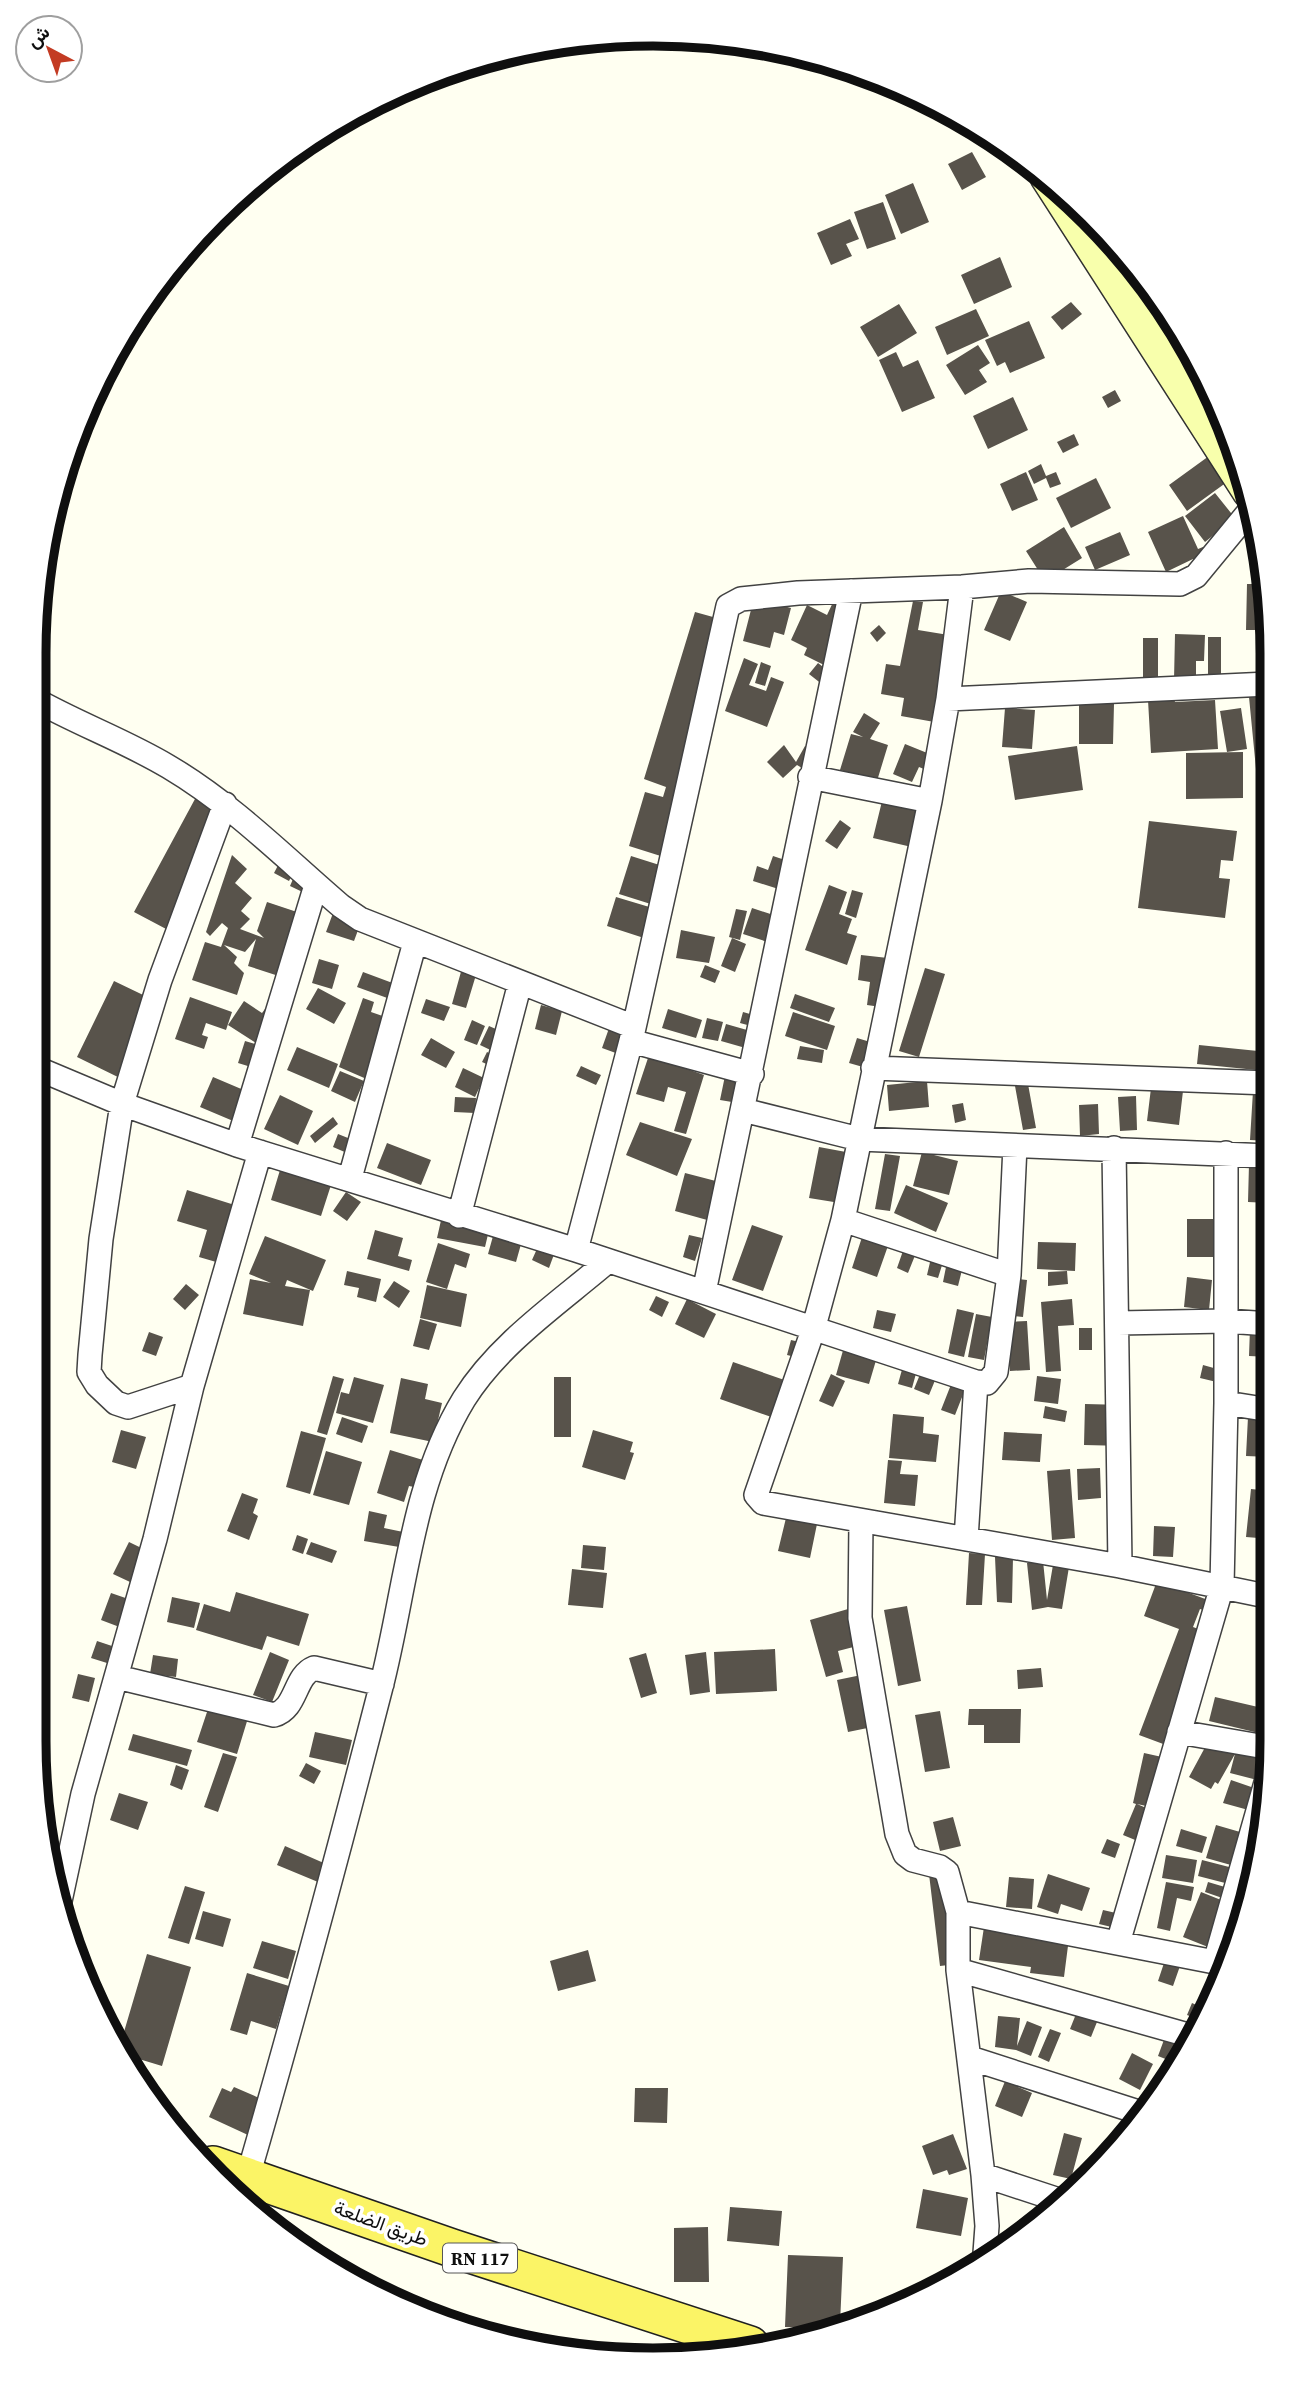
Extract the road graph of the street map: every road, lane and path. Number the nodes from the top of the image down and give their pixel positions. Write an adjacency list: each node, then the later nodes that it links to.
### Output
1 (1066, 207): 2 (street)
2 (1229, 461)
3 (1245, 517): 4 (street)
4 (962, 587): 5 (street); 7 (street)
5 (852, 591): 9 (street); 15 (street)
6 (1260, 684): 7 (street)
7 (948, 699): 10 (street)
8 (46, 705): 11 (street)
9 (810, 777): 10 (street); 18 (street)
10 (930, 801): 16 (street)
11 (225, 804): 12 (street); 20 (street)
12 (316, 884): 13 (street); 23 (street)
13 (415, 942): 14 (street); 29 (street)
14 (520, 983): 15 (street); 30 (street)
15 (633, 1034): 18 (street); 32 (street)
16 (873, 1068): 19 (street); 22 (street)
17 (46, 1072): 20 (street)
18 (752, 1074): 21 (street)
19 (1260, 1083)
20 (122, 1104): 23 (street); 41 (street)
21 (743, 1110): 22 (street); 35 (street)
22 (859, 1139): 24 (street); 31 (street)
23 (237, 1145): 26 (street)
24 (1015, 1146): 25 (street); 34 (street)
25 (1114, 1148): 27 (street); 37 (street)
26 (260, 1152): 29 (street); 41 (street)
27 (1226, 1153): 28 (street); 36 (street)
28 (1260, 1155)
29 (350, 1178): 30 (street)
30 (460, 1216): 32 (street)
31 (843, 1220): 34 (street); 39 (street)
32 (576, 1250): 33 (street)
33 (608, 1261): 35 (street); 50 (street)
34 (1009, 1275): 40 (street)
35 (704, 1292): 39 (street)
36 (1226, 1321): 37 (street); 38 (street); 42 (street)
37 (1118, 1323): 46 (street)
38 (1260, 1323)
39 (813, 1330): 40 (street); 44 (street)
40 (976, 1382): 45 (street)
41 (192, 1386): 49 (street)
42 (1226, 1403): 43 (street); 47 (street)
43 (1260, 1408)
44 (861, 1521): 45 (street); 55 (street)
45 (966, 1539): 46 (street)
46 (1120, 1566): 47 (street)
47 (1222, 1586): 48 (street); 51 (street)
48 (1260, 1595)
49 (117, 1676): 50 (street); 54 (street)
50 (382, 1684): 63 (street)
51 (1179, 1732): 52 (street); 57 (street)
52 (1260, 1746)
53 (1252, 1838): 56 (street)
54 (63, 1886)
55 (958, 1912): 57 (street); 59 (street)
56 (1226, 1942)
57 (1118, 1943): 58 (street)
58 (1218, 1963)
59 (958, 1970): 60 (street); 61 (street)
60 (1184, 2034)
61 (970, 2059): 62 (street); 64 (street)
62 (1134, 2111)
63 (222, 2168): 67 (main road, طريق الضلعة / RN 117)
64 (983, 2175): 65 (street); 66 (street)
65 (1053, 2198)
66 (985, 2248)
67 (738, 2341)

